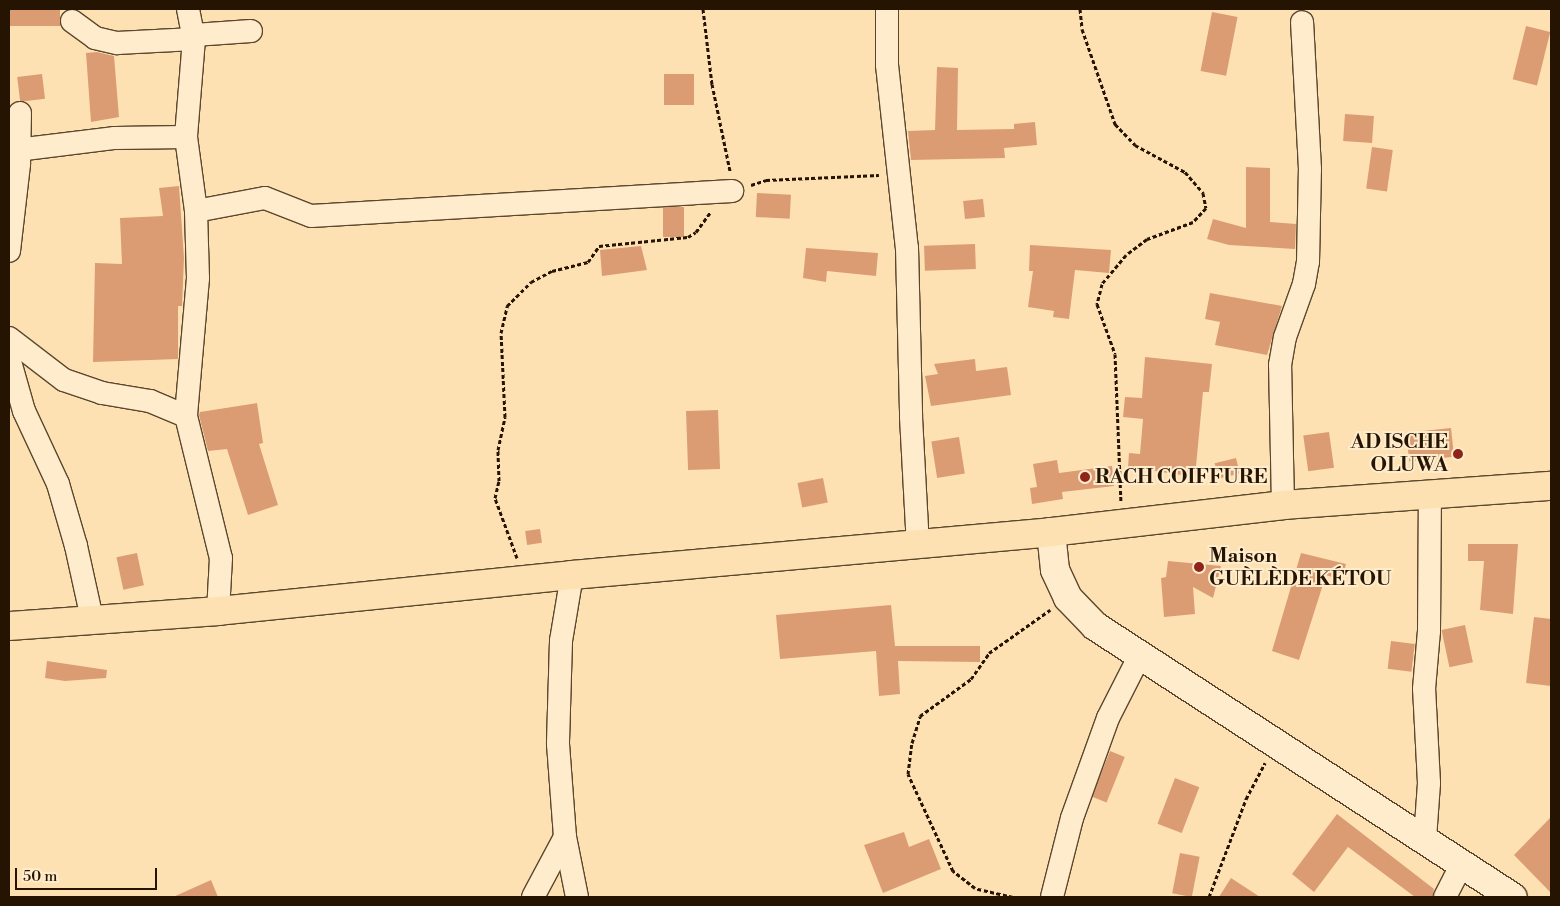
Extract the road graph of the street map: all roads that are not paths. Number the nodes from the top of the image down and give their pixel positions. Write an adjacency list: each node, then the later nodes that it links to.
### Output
1 (188, 9): 6 (street)
2 (887, 9): 20 (street)
3 (72, 21): 6 (street)
4 (1302, 22): 18 (street)
5 (251, 31): 6 (street)
6 (194, 37): 8 (street)
7 (20, 112): 9 (street)
8 (186, 137): 9 (street); 11 (street)
9 (17, 150): 12 (street)
10 (732, 191): 11 (street)
11 (196, 211): 15 (street)
12 (9, 251)
13 (9, 338): 15 (street)
14 (9, 358): 23 (street)
15 (186, 416): 22 (street)
16 (1551, 486): 17 (main road)
17 (1430, 494): 18 (main road); 27 (street)
18 (1283, 505): 19 (main road)
19 (1051, 532): 20 (main road); 25 (street)
20 (918, 545): 21 (main road)
21 (572, 575): 22 (main road); 26 (street)
22 (218, 611): 23 (main road)
23 (92, 619): 24 (main road)
24 (9, 626)
25 (1140, 655): 27 (street); 31 (street)
26 (565, 837): 29 (street); 30 (street)
27 (1425, 839): 28 (street)
28 (1462, 863): 32 (street); 33 (street)
29 (533, 897)
30 (578, 897)
31 (1052, 897)
32 (1445, 897)
33 (1513, 897)

